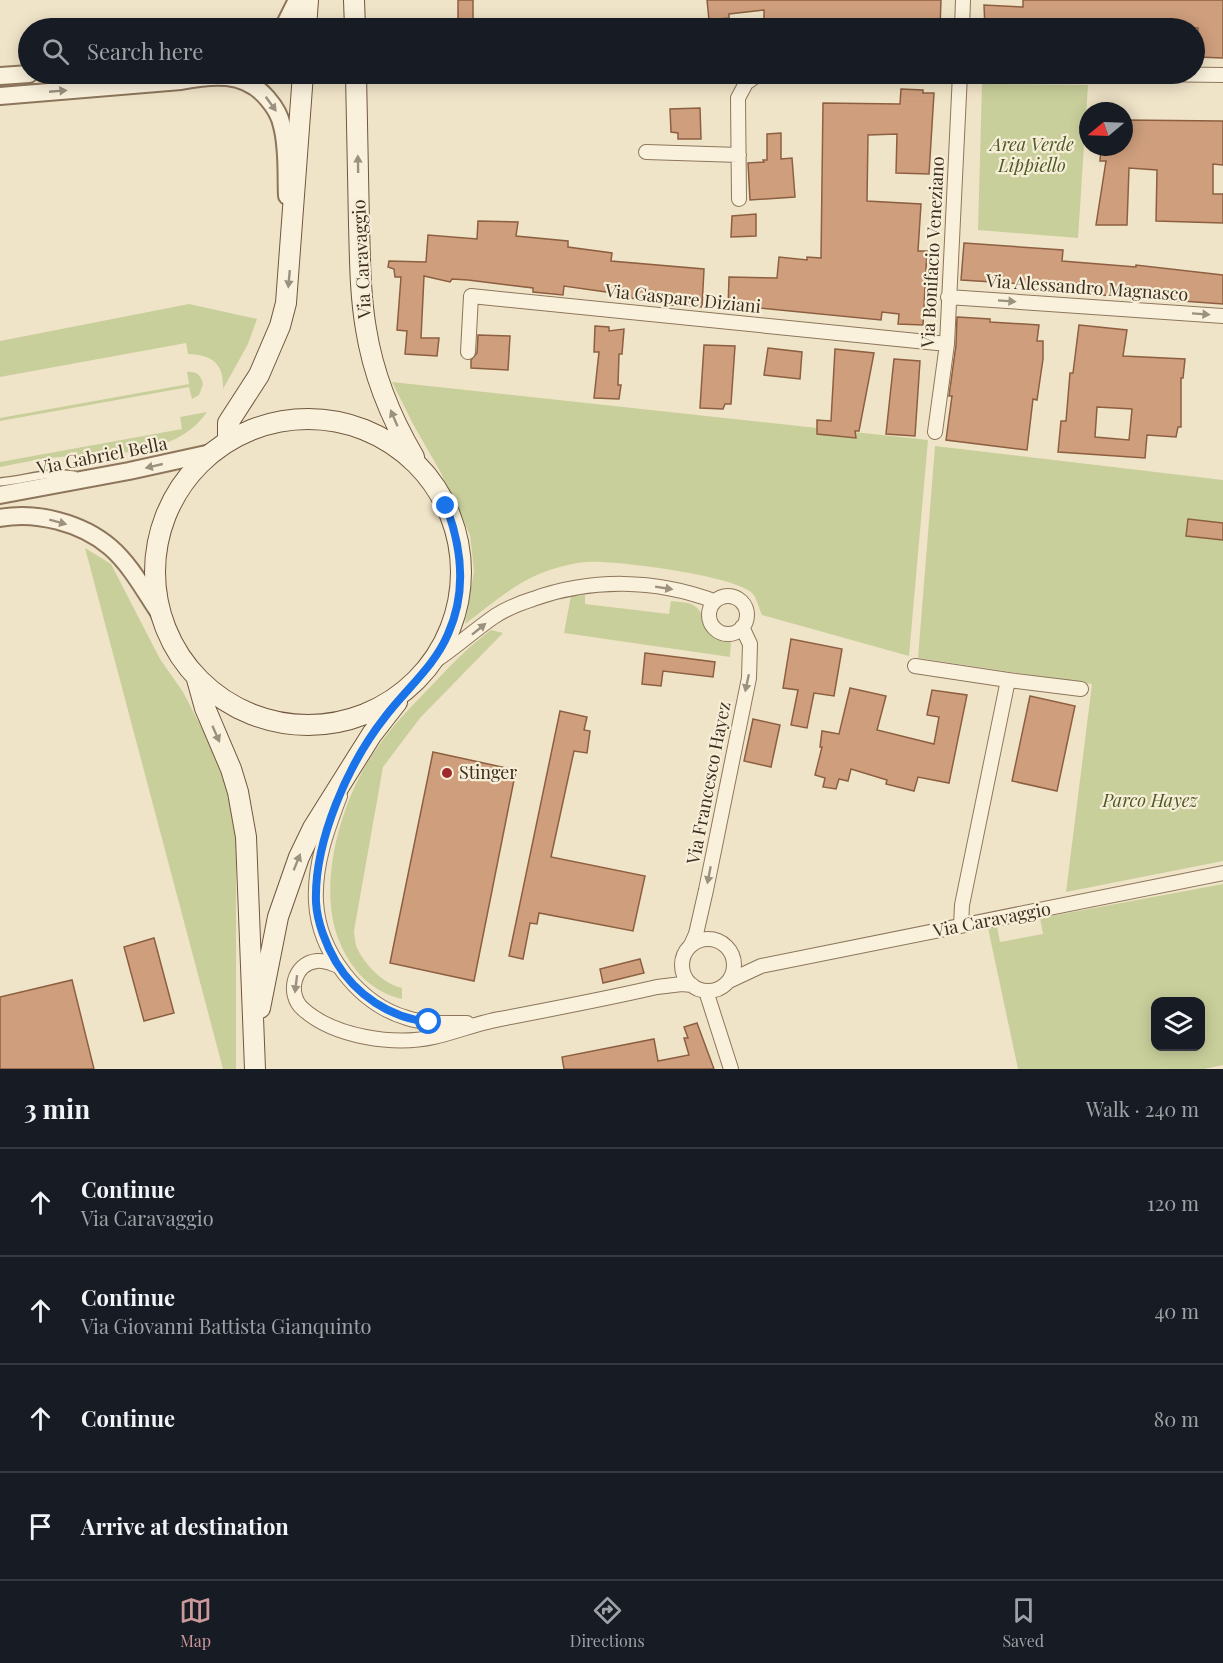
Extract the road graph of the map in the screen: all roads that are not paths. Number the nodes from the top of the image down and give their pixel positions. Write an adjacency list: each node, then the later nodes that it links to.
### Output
1 (297, 0): 5 (street)
2 (308, 0): 6 (main road)
3 (354, 0): 7 (main road)
4 (963, 0): 8 (street)
5 (288, 18)
6 (307, 18)
7 (355, 18)
8 (962, 18)
9 (18, 75): 12 (street)
10 (1205, 75): 11 (street)
11 (1223, 75)
12 (0, 76)
13 (145, 84): 19 (street, one-way to 13)
14 (252, 84): 23 (street, one-way to 23)
15 (302, 84): 23 (main road)
16 (356, 84): 31 (main road, Via Caravaggio, one-way to 16)
17 (745, 84): 21 (street)
18 (959, 84): 24 (street, Via Bonifacio Veneziano)
19 (0, 96)
20 (646, 152): 21 (street)
21 (739, 155): 22 (street)
22 (739, 199)
23 (291, 252): 29 (main road, one-way to 29)
24 (948, 297): 25 (street, Via Alessandro Magnasco, one-way to 25); 26 (street, Via Bonifacio Veneziano)
25 (1223, 316)
26 (947, 344): 27 (street, Via Gaspare Diziani); 28 (street, Via Bonifacio Veneziano)
27 (468, 352)
28 (935, 432)
29 (228, 441): 30 (main road); 31 (main road)
30 (211, 453): 32 (street, Via Gabriel Bella, one-way to 32); 37 (main road)
31 (421, 469): 39 (main road)
32 (94, 478): 33 (lane); 34 (street, Via Gabriel Bella)
33 (0, 482)
34 (0, 495)
35 (0, 518): 37 (street, one-way to 37)
36 (714, 601): 38 (street); 38 (street); 39 (street, one-way to 36)
37 (160, 614): 41 (main road)
38 (742, 627): 48 (street, Via Francesco Hayez, one-way to 48)
39 (432, 663): 43 (main road)
40 (915, 666): 42 (street)
41 (197, 679): 43 (main road); 58 (main road, one-way to 58)
42 (1008, 680): 44 (street); 47 (street)
43 (408, 689): 45 (main road)
44 (1081, 689)
45 (351, 767): 50 (street); 58 (main road, one-way to 45)
46 (1223, 873): 47 (street, Via Caravaggio)
47 (961, 926): 51 (street, Via Caravaggio)
48 (691, 945): 49 (street, Via Caravaggio); 52 (street)
49 (733, 957): 51 (street, Via Caravaggio); 53 (street)
50 (339, 966): 57 (street); 57 (street, one-way to 57)
51 (761, 966): 53 (street, Via Caravaggio)
52 (682, 968): 54 (street); 55 (street)
53 (729, 981): 56 (street, Via Caravaggio)
54 (661, 986): 55 (street); 57 (street)
55 (692, 986): 56 (street)
56 (706, 991): 60 (street)
57 (481, 1023)
58 (254, 1049): 59 (main road)
59 (255, 1069)
60 (731, 1069)

